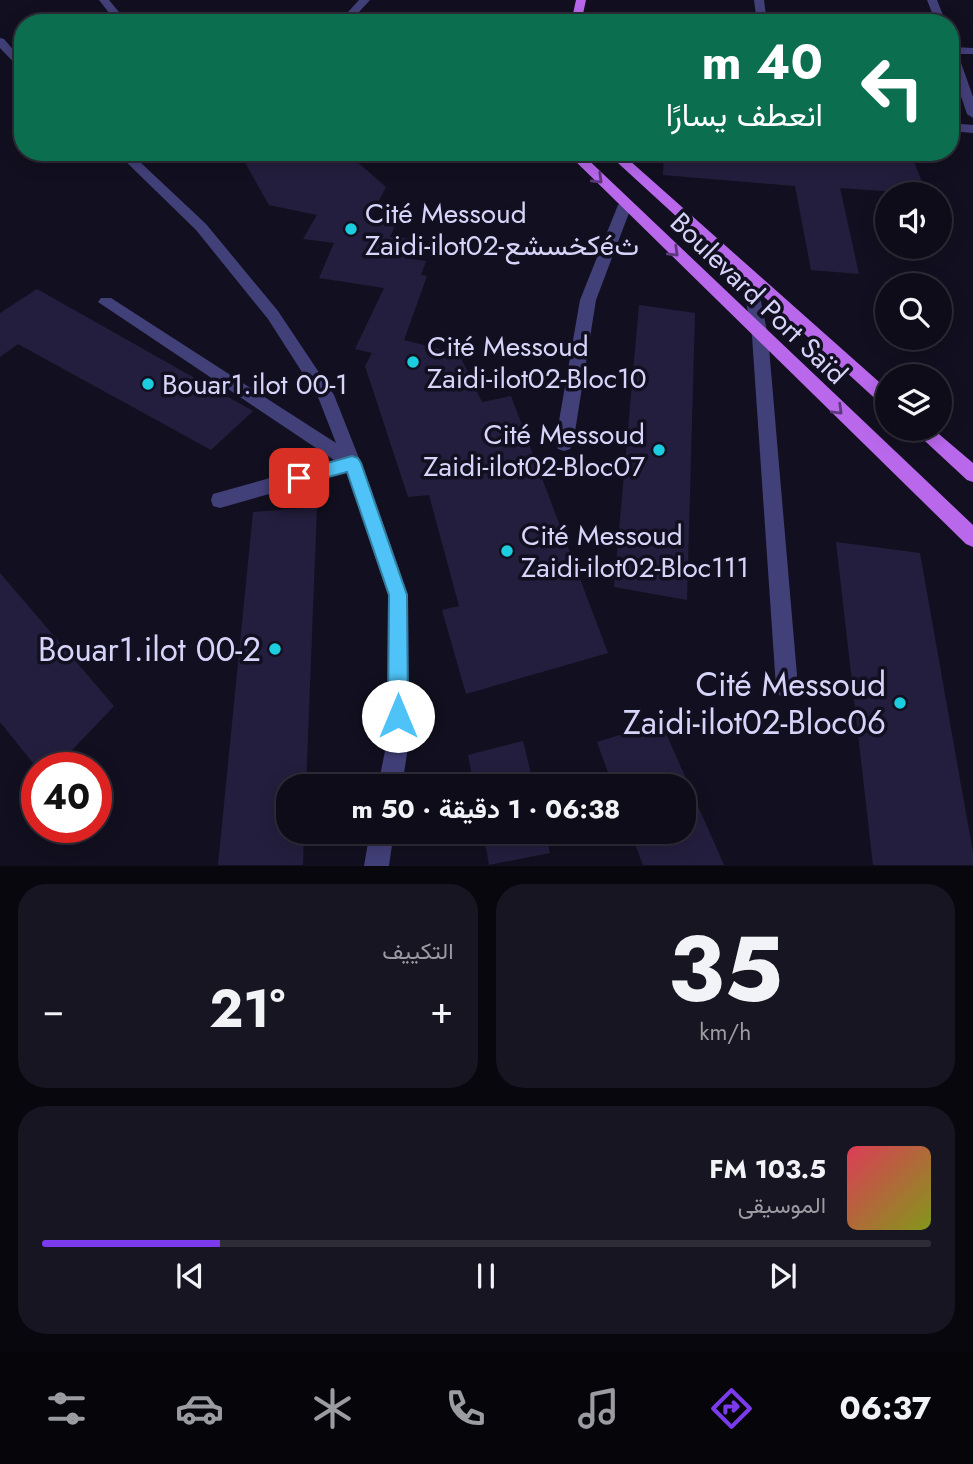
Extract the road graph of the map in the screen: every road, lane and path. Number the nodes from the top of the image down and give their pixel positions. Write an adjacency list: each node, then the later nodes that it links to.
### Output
1 (104, 0): 3 (street)
2 (365, 0): 4 (street)
3 (116, 14)
4 (352, 14)
5 (0, 41): 6 (street)
6 (14, 57)
7 (959, 73): 8 (street)
8 (973, 114)
9 (131, 161): 19 (street)
10 (581, 161): 12 (main road, Boulevard Port Saïd, one-way to 12)
11 (622, 161): 13 (main road)
12 (625, 205): 15 (main road, Boulevard Port Saïd, one-way to 15); 18 (street)
13 (749, 277): 15 (street); 16 (main road)
14 (106, 302): 19 (street)
15 (760, 336): 22 (main road, Boulevard Port Saïd, one-way to 22); 23 (street)
16 (875, 388)
17 (935, 441): 20 (main road)
18 (564, 444)
19 (352, 463): 21 (street); 24 (street)
20 (973, 474)
21 (220, 500)
22 (973, 538)
23 (787, 687)
24 (392, 774)
25 (380, 844): 26 (street)
26 (376, 866)

